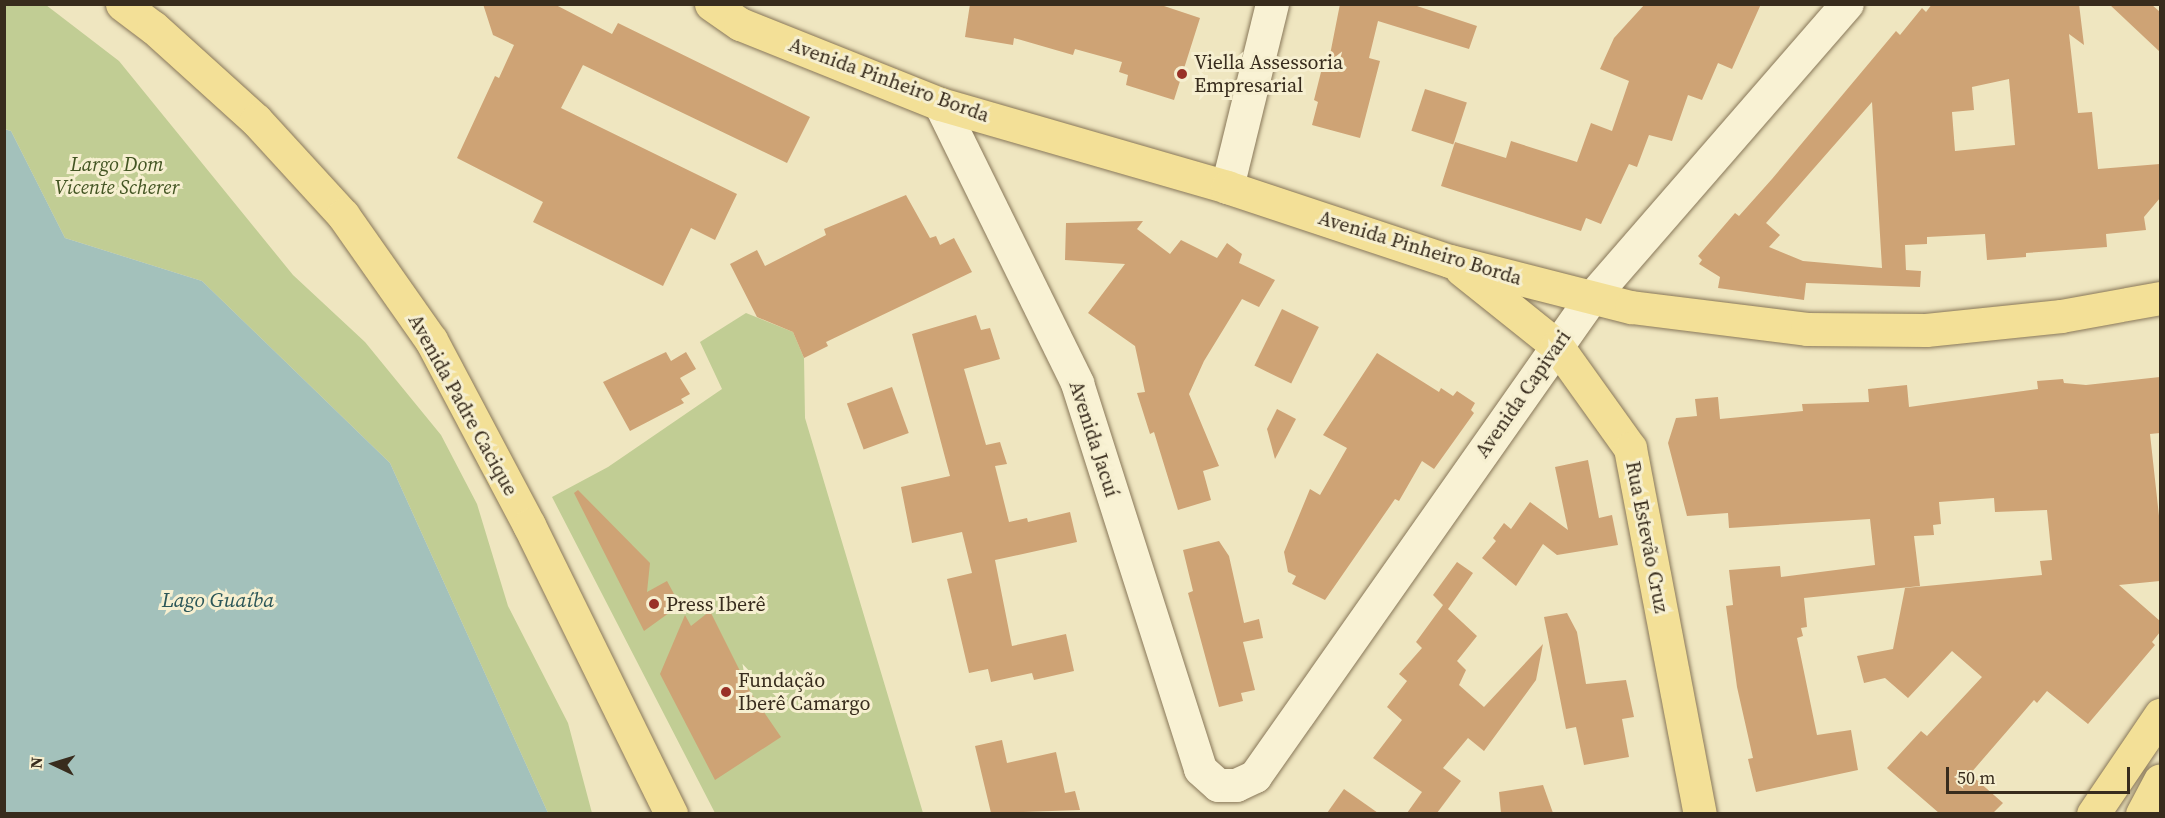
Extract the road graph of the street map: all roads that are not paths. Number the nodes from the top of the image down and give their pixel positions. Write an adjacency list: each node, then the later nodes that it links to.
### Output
1 (122, 4): 14 (main road, Avenida Padre Cacique)
2 (711, 4): 5 (main road, Avenida Pinheiro Borda)
3 (1272, 4): 6 (street)
4 (1847, 4): 8 (street, Avenida Capivari)
5 (940, 104): 6 (main road, Avenida Pinheiro Borda); 13 (street, Avenida Jacuí)
6 (1227, 187): 7 (main road, Avenida Pinheiro Borda)
7 (1450, 261): 8 (main road, Avenida Pinheiro Borda); 10 (main road, Rua Estevão Cruz)
8 (1591, 298): 9 (main road, Avenida Pinheiro Borda); 10 (street, Avenida Capivari)
9 (2160, 298)
10 (1557, 346): 13 (street, Avenida Capivari); 15 (main road, Rua Estevão Cruz)
11 (2160, 715): 16 (main road)
12 (2160, 780): 17 (main road)
13 (1218, 785)
14 (671, 813)
15 (1700, 813)
16 (2093, 813)
17 (2142, 813)

